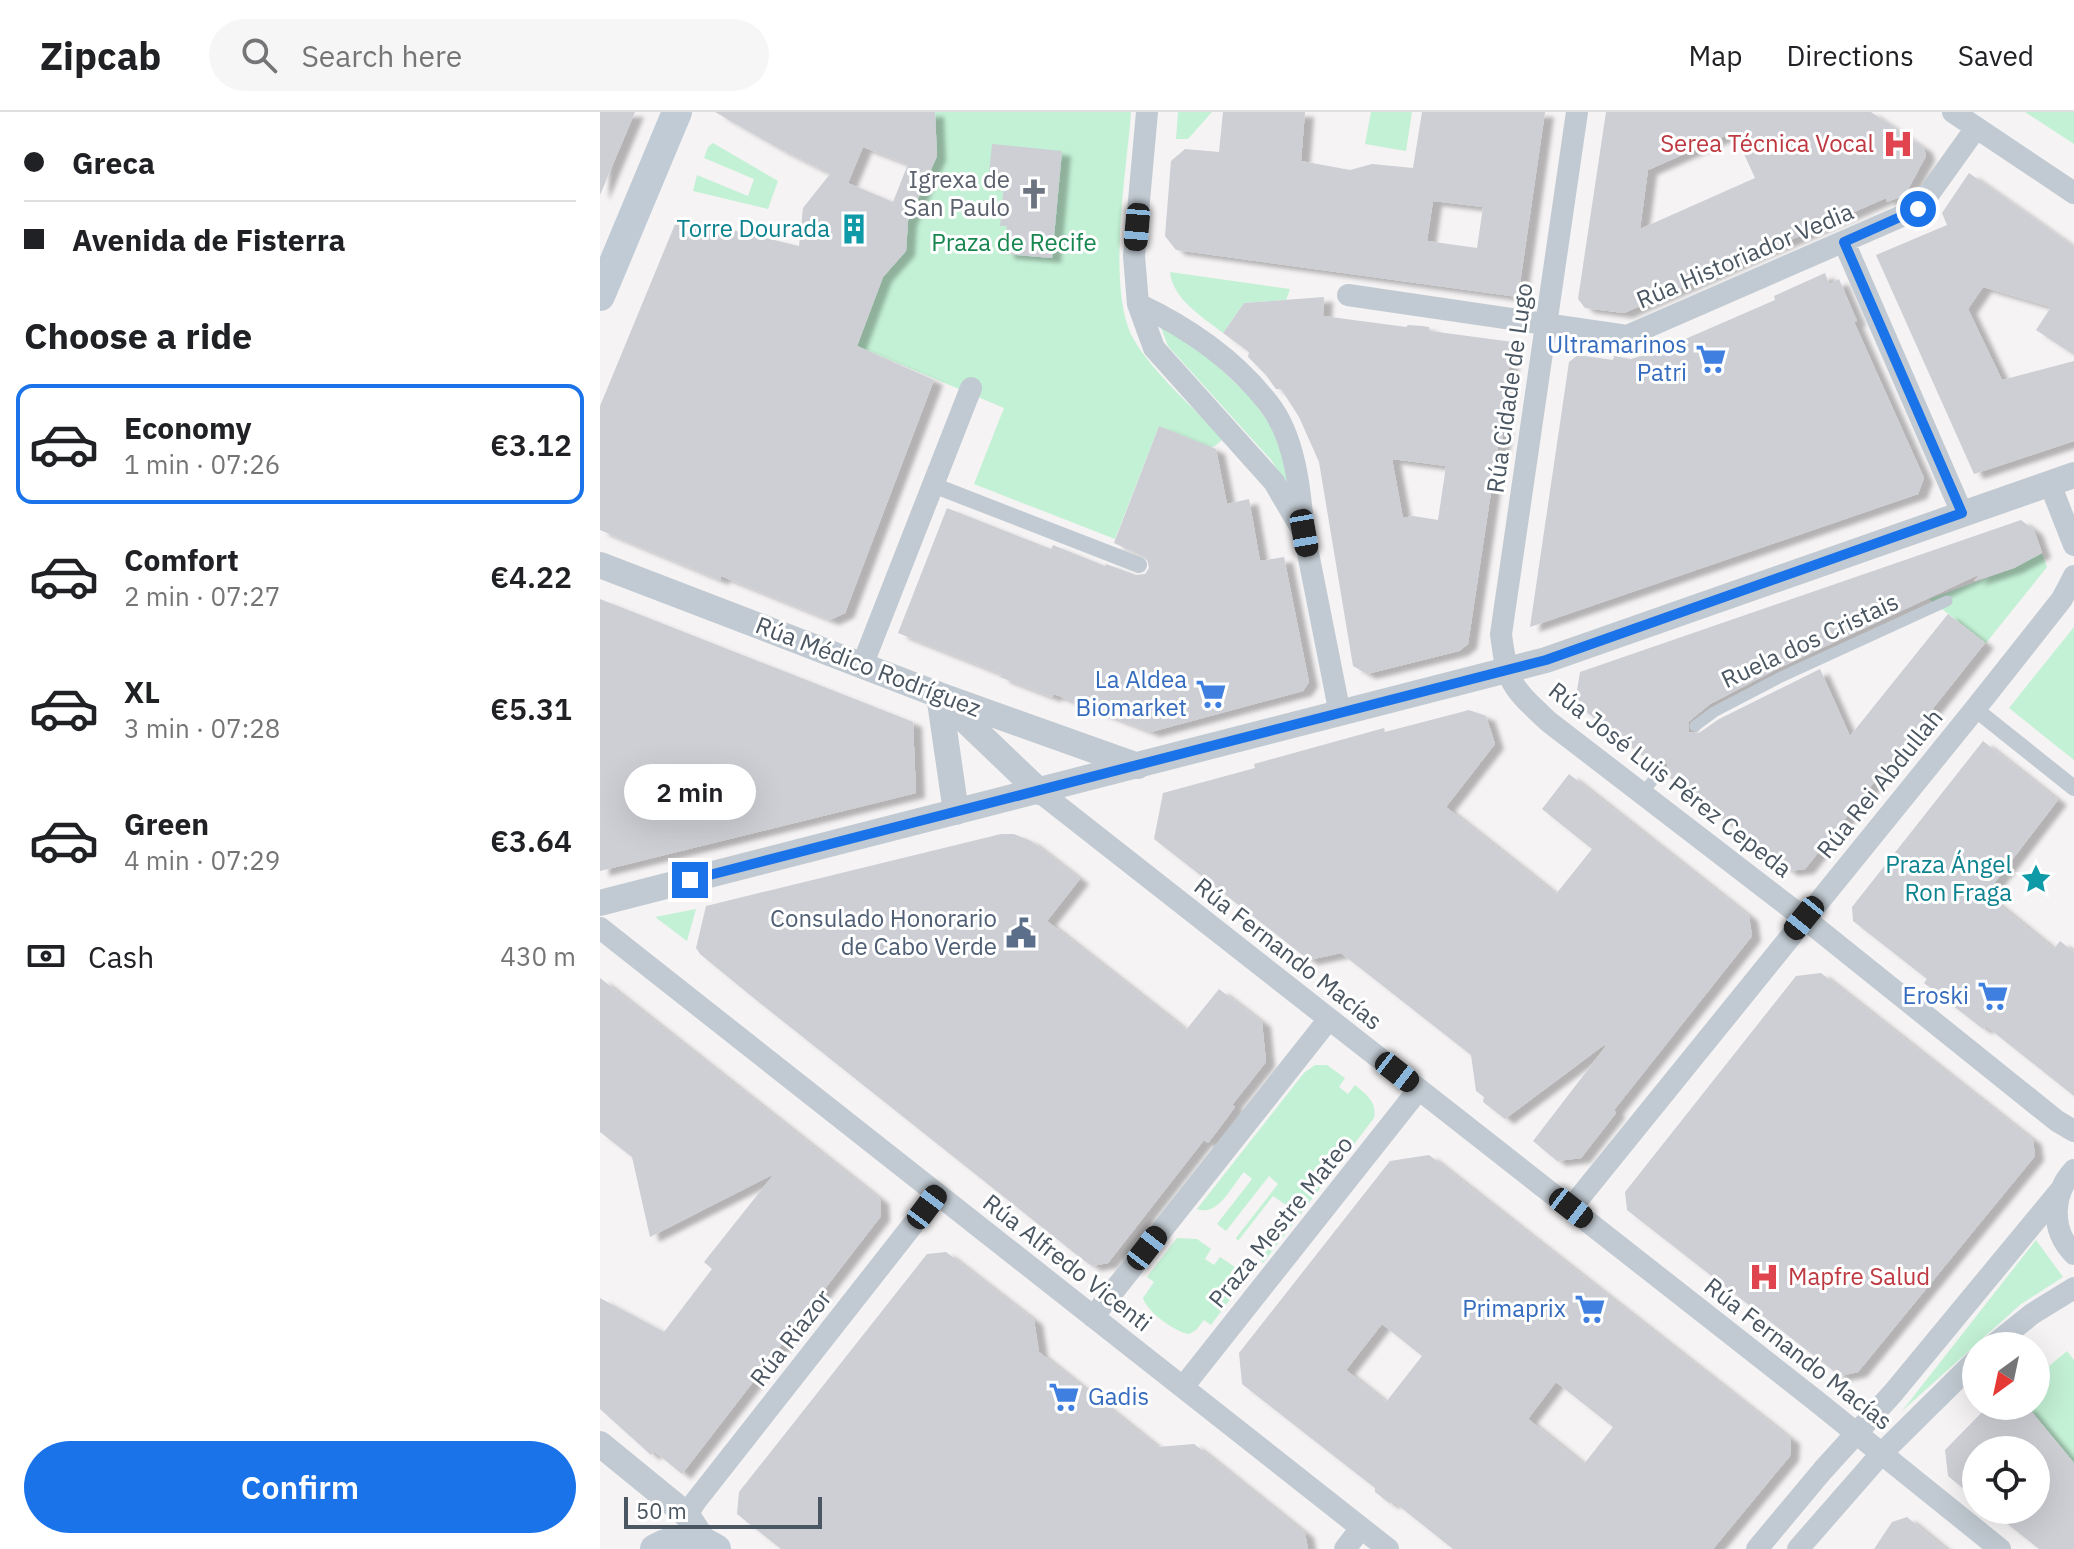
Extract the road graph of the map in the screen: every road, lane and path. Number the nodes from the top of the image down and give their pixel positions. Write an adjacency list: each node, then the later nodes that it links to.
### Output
1 (677, 112): 9 (main road)
2 (1147, 112): 10 (street)
3 (1577, 112): 11 (street, Rúa Cidade de Lugo)
4 (1953, 112): 5 (street)
5 (1976, 128): 6 (street); 7 (street, Rúa Historiador Vedia)
6 (2074, 193)
7 (1844, 242): 11 (street, Rúa Historiador Vedia); 15 (street)
8 (1348, 295): 11 (street, Rúa Historiador Vedia)
9 (600, 296)
10 (1138, 304): 16 (street); 16 (street)
11 (1545, 323): 23 (street, Rúa Cidade de Lugo)
12 (971, 388): 14 (street)
13 (2062, 480): 15 (street); 17 (street)
14 (933, 485): 19 (street); 22 (street)
15 (1962, 513): 23 (street)
16 (1304, 533): 26 (street)
17 (2074, 545)
18 (600, 565): 22 (street, Rúa Médico Rodríguez)
19 (1139, 565)
20 (2074, 576): 25 (street, Rúa Rei Abdullah)
21 (1947, 601): 27 (lane, Ruela dos Cristais)
22 (862, 666): 24 (street, Rúa Médico Rodríguez)
23 (1505, 671): 26 (street); 32 (street, Rúa José Luis Pérez Cepeda)
24 (939, 695): 28 (street, Rúa Médico Rodríguez); 31 (street); 33 (street)
25 (1975, 709): 30 (street); 35 (street, Rúa Rei Abdullah)
26 (1340, 714): 28 (street)
27 (1695, 726)
28 (1138, 766): 31 (street)
29 (1661, 770): 32 (lane)
30 (2074, 788)
31 (1040, 792): 33 (street); 37 (street, Rúa Fernando Macías)
32 (1642, 794): 35 (street, Rúa José Luis Pérez Cepeda)
33 (956, 812): 34 (street)
34 (600, 903)
35 (1804, 918): 39 (street, Rúa José Luis Pérez Cepeda); 43 (street, Rúa Rei Abdullah)
36 (600, 928): 42 (street, Rúa Alfredo Vicenti)
37 (1329, 1019): 38 (street, Rúa Fernando Macías); 46 (street)
38 (1419, 1089): 43 (street, Rúa Fernando Macías); 49 (street, Praza Mestre Mateo)
39 (2074, 1131)
40 (2074, 1170): 41 (street)
41 (2059, 1192): 44 (street); 50 (street)
42 (937, 1194): 46 (street, Rúa Alfredo Vicenti); 54 (street, Rúa Riazor)
43 (1571, 1208): 50 (street, Rúa Fernando Macías)
44 (2074, 1254)
45 (2074, 1288): 47 (street)
46 (1093, 1317): 49 (street, Rúa Alfredo Vicenti)
47 (2010, 1332)
48 (1962, 1374): 52 (street)
49 (1183, 1387): 53 (street, Rúa Alfredo Vicenti)
50 (1857, 1434): 52 (street, Rúa Fernando Macías); 58 (street)
51 (600, 1444): 54 (street)
52 (1881, 1454): 59 (street); 60 (street, Rúa Fernando Macías)
53 (1361, 1528): 56 (street); 57 (street, Rúa Alfredo Vicenti)
54 (702, 1535): 55 (main road)
55 (655, 1549)
56 (1345, 1549)
57 (1388, 1549)
58 (1757, 1549)
59 (1798, 1549)
60 (2000, 1549)

